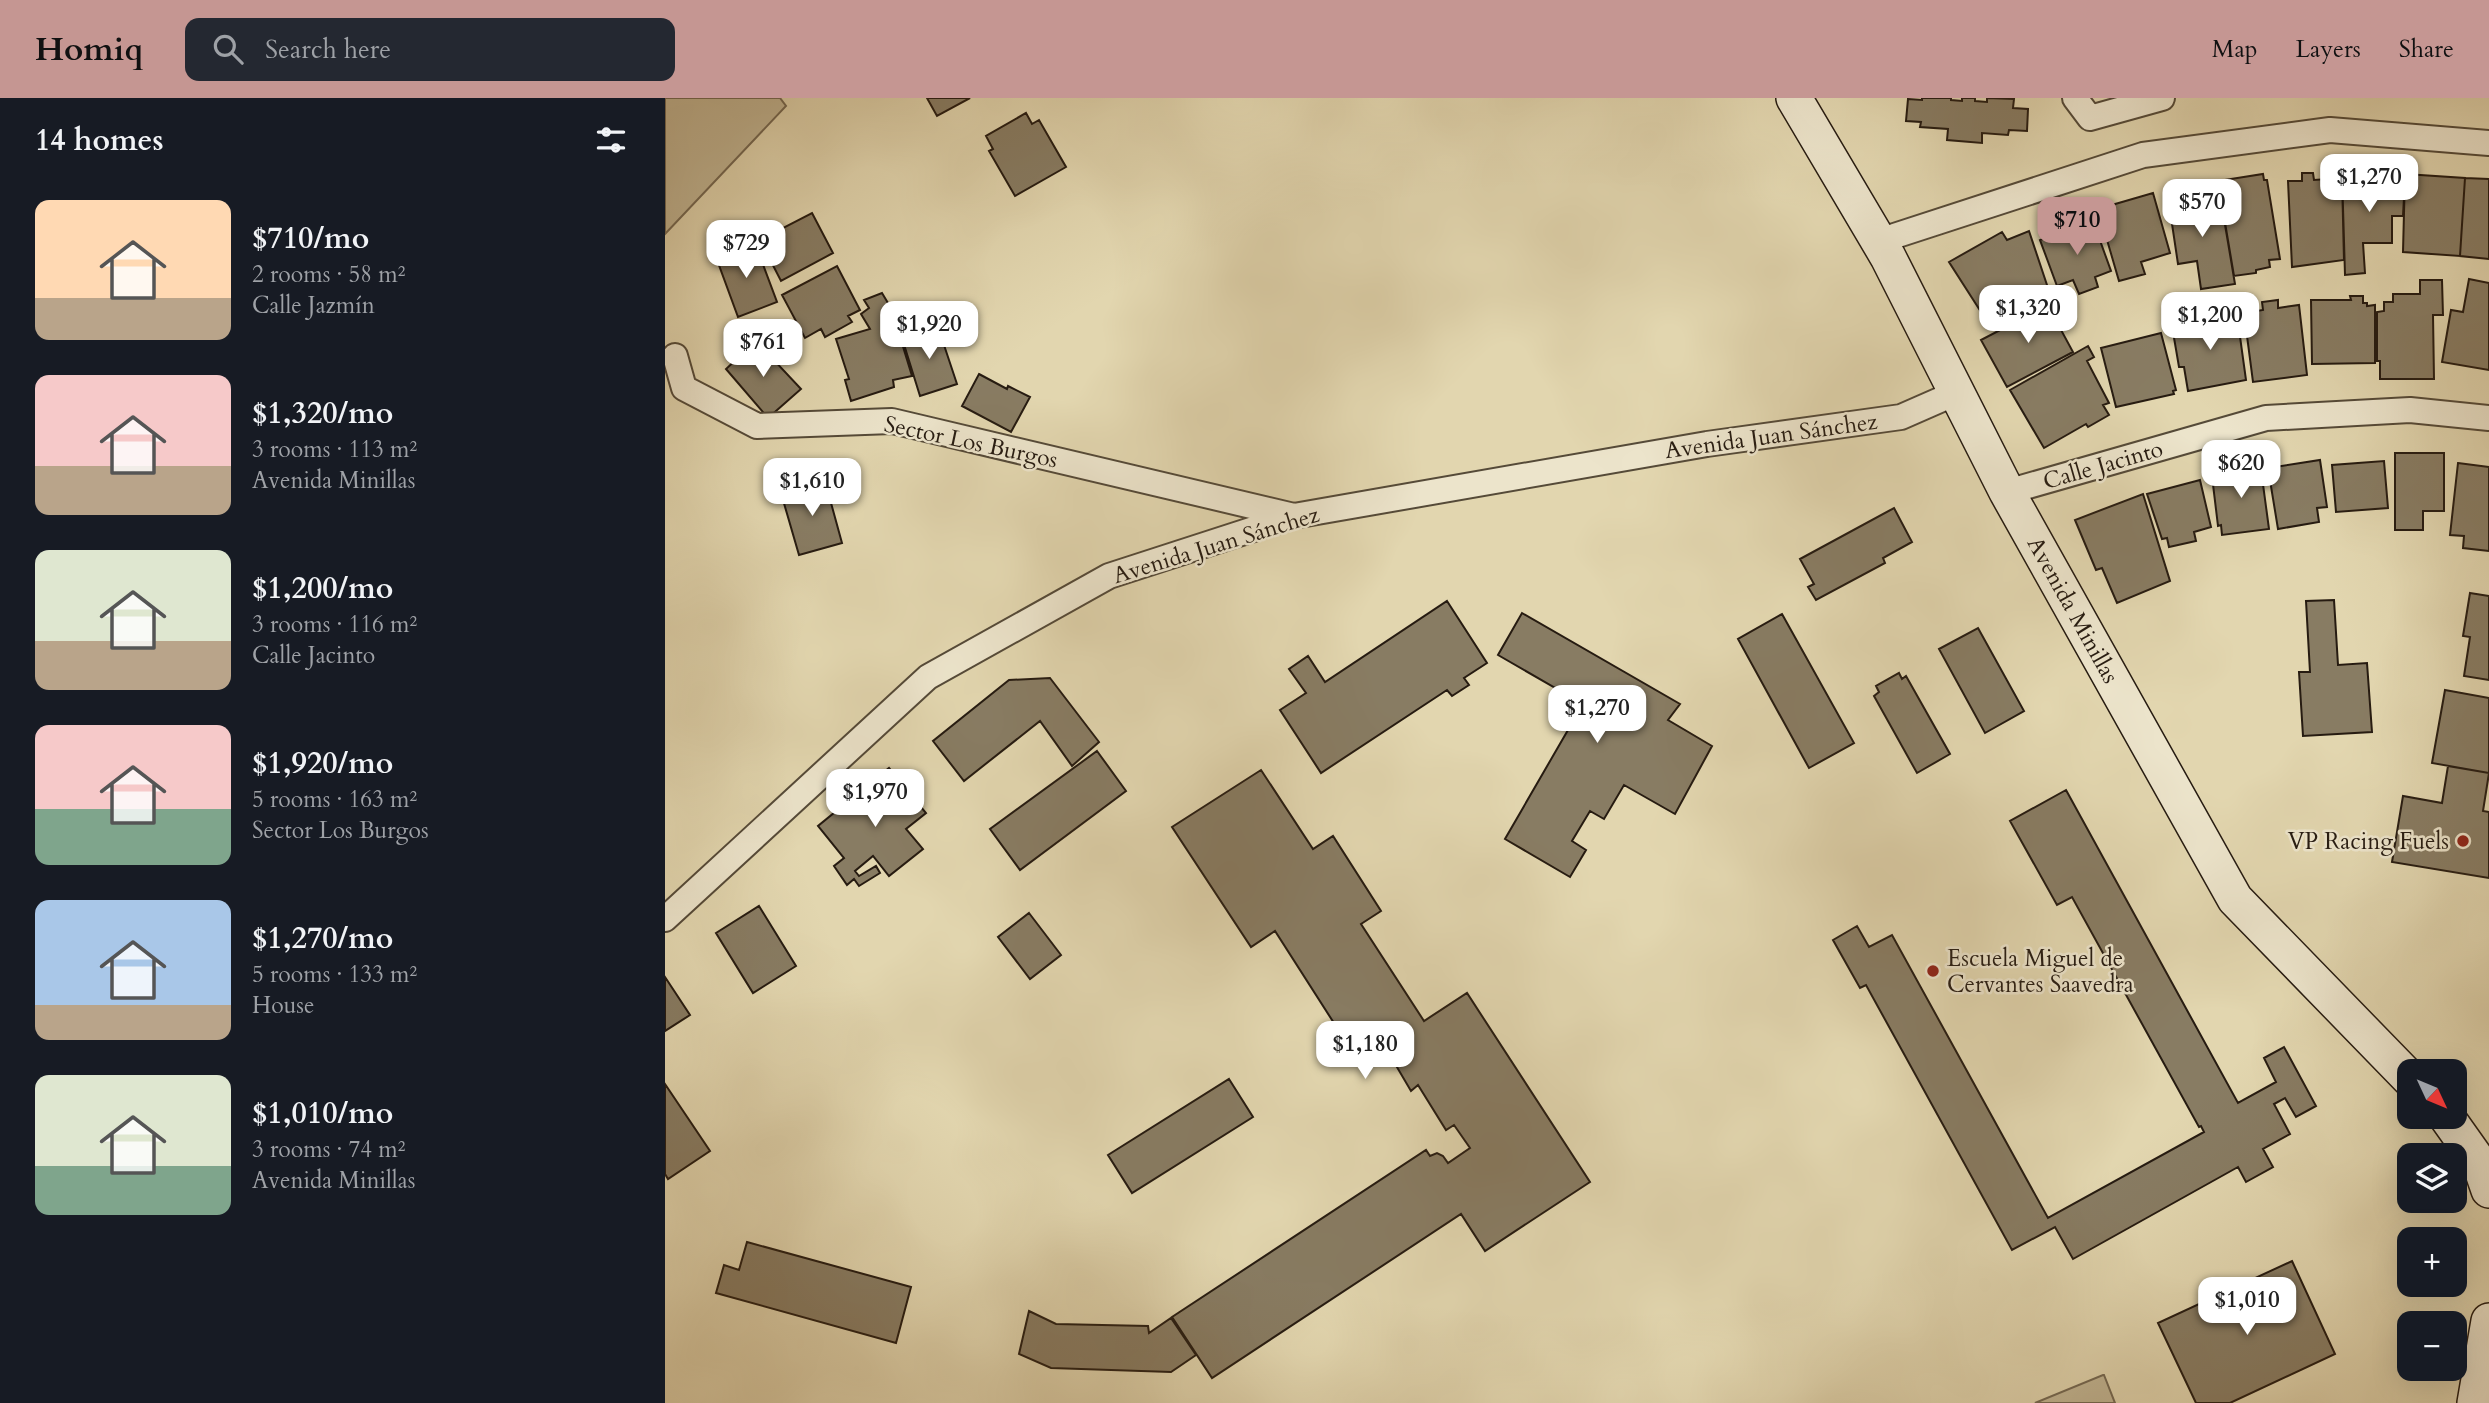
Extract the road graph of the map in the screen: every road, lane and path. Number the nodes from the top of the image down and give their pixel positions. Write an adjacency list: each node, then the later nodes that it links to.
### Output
1 (1794, 98): 5 (main road, Avenida Minillas)
2 (2075, 98): 3 (street)
3 (2162, 98)
4 (2489, 143): 5 (street)
5 (1879, 241): 7 (main road, Avenida Minillas)
6 (675, 356): 10 (street, Sector Los Burgos)
7 (1958, 392): 9 (main road, Avenida Minillas); 10 (street, Avenida Juan Sánchez)
8 (2489, 418): 9 (street, Calle Jacinto)
9 (2007, 492): 12 (main road, Avenida Minillas)
10 (1294, 516): 11 (street, Avenida Juan Sánchez)
11 (665, 919)
12 (2397, 1066)
13 (2455, 1129): 14 (main road)
14 (2489, 1190)
15 (2489, 1321): 16 (main road)
16 (2475, 1403)

